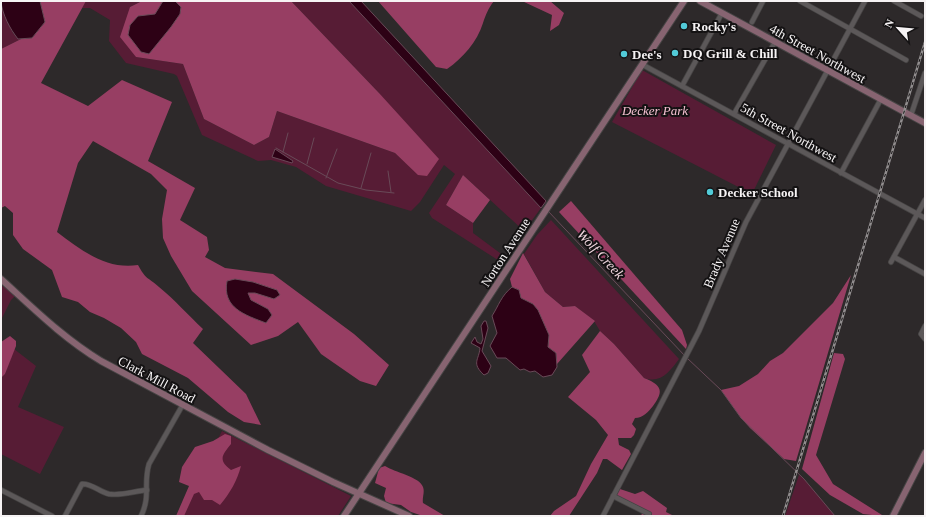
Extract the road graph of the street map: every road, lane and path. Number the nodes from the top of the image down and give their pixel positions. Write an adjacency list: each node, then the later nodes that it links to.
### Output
1 (684, 1): 13 (street, Norton Avenue)
2 (700, 1): 7 (street, 4th Street Northwest)
3 (763, 1): 9 (street)
4 (800, 1): 10 (street)
5 (865, 1): 10 (street, Brady Avenue)
6 (894, 1): 8 (street)
7 (722, 13): 11 (street, 4th Street Northwest); 16 (street)
8 (921, 16)
9 (752, 22)
10 (850, 29): 12 (street); 14 (street, Brady Avenue)
11 (775, 42): 14 (street, 4th Street Northwest); 18 (street)
12 (906, 60)
13 (643, 65): 16 (street, 5th Street Northwest); 34 (street, Norton Avenue)
14 (827, 70): 17 (street, 4th Street Northwest); 21 (street, Brady Avenue)
15 (925, 73): 19 (street)
16 (682, 86): 18 (street, 5th Street Northwest)
17 (881, 99): 19 (street, 4th Street Northwest); 22 (street)
18 (734, 114): 21 (street, 5th Street Northwest)
19 (911, 116): 20 (street, 4th Street Northwest)
20 (925, 123)
21 (788, 144): 22 (street, 5th Street Northwest); 35 (street, Brady Avenue)
22 (841, 173): 24 (street, 5th Street Northwest)
23 (925, 200): 24 (street)
24 (918, 214): 25 (street, 5th Street Northwest); 26 (street)
25 (925, 218)
26 (925, 274)
27 (1, 279): 30 (street, Clark Mill Road)
28 (925, 326): 29 (street)
29 (925, 339)
30 (182, 406): 33 (street); 34 (street, Clark Mill Road)
31 (925, 453): 43 (street)
32 (1, 490): 37 (street)
33 (147, 490): 38 (street); 39 (street)
34 (358, 494): 40 (street, Norton Avenue); 41 (street, Clark Mill Road)
35 (613, 496): 36 (street); 42 (street, Brady Avenue)
36 (649, 514)
37 (52, 516)
38 (65, 516)
39 (141, 516)
40 (344, 516)
41 (409, 516)
42 (603, 516)
43 (893, 516)

